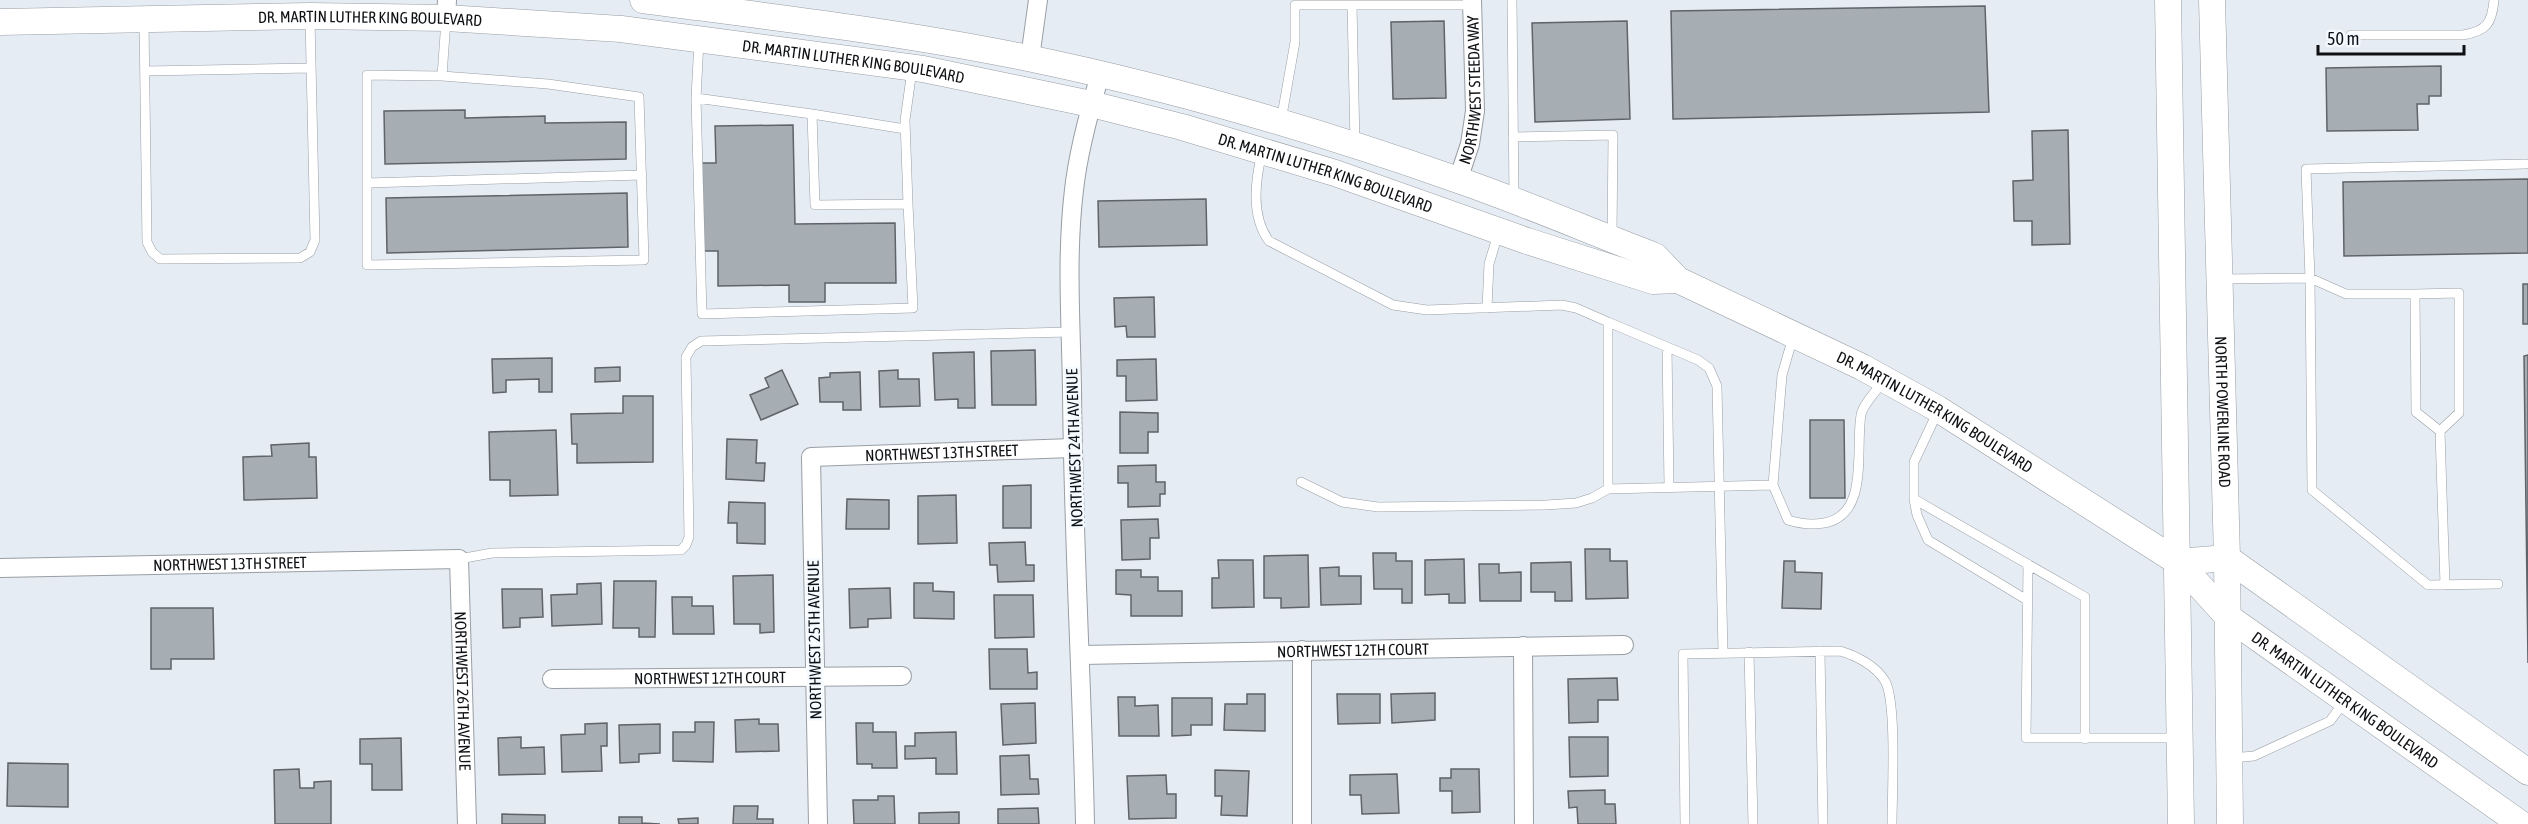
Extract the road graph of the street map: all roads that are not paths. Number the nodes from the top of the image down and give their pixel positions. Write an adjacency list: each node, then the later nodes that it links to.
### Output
1 (643, 0): 11 (main road, DR. MARTIN LUTHER KING BOULEVARD)
2 (1038, 0): 19 (street)
3 (1512, 0): 31 (lane)
4 (2168, 0): 64 (main road)
5 (2195, 0): 18 (main road)
6 (2212, 0): 18 (main road, NORTH POWERLINE ROAD)
7 (2494, 0): 16 (lane)
8 (1472, 2): 9 (lane); 36 (street, NORTHWEST STEEDA WAY)
9 (1369, 3): 10 (lane)
10 (1352, 5): 29 (lane); 32 (lane)
11 (753, 7): 19 (main road, DR. MARTIN LUTHER KING BOULEVARD)
12 (446, 9): 13 (main road, DR. MARTIN LUTHER KING BOULEVARD); 17 (main road, DR. MARTIN LUTHER KING BOULEVARD); 25 (lane)
13 (310, 16): 14 (main road, DR. MARTIN LUTHER KING BOULEVARD); 21 (lane)
14 (144, 19): 15 (main road, DR. MARTIN LUTHER KING BOULEVARD); 23 (lane)
15 (0, 22)
16 (2351, 35)
17 (699, 40): 20 (main road, DR. MARTIN LUTHER KING BOULEVARD); 26 (lane)
18 (2213, 44): 43 (main road, NORTH POWERLINE ROAD)
19 (1030, 58): 20 (main road); 24 (main road, DR. MARTIN LUTHER KING BOULEVARD)
20 (850, 59): 22 (main road, DR. MARTIN LUTHER KING BOULEVARD)
21 (311, 68): 23 (lane); 23 (lane)
22 (912, 68): 27 (main road, DR. MARTIN LUTHER KING BOULEVARD); 30 (lane)
23 (145, 71)
24 (1100, 75): 27 (street, NORTHWEST 24TH AVENUE); 29 (main road, DR. MARTIN LUTHER KING BOULEVARD)
25 (442, 76): 35 (lane); 37 (lane)
26 (696, 98): 28 (lane); 39 (lane)
27 (1091, 104): 33 (main road, DR. MARTIN LUTHER KING BOULEVARD); 48 (street, NORTHWEST 24TH AVENUE)
28 (812, 114): 30 (lane); 39 (lane)
29 (1281, 123): 32 (main road, DR. MARTIN LUTHER KING BOULEVARD)
30 (905, 129): 39 (lane)
31 (1513, 137): 38 (lane); 41 (lane)
32 (1356, 146): 36 (main road, DR. MARTIN LUTHER KING BOULEVARD)
33 (1262, 152): 40 (main road, DR. MARTIN LUTHER KING BOULEVARD); 46 (lane)
34 (2526, 164): 42 (lane)
35 (642, 176): 37 (lane); 37 (lane)
36 (1458, 180): 38 (main road, DR. MARTIN LUTHER KING BOULEVARD)
37 (367, 183)
38 (1514, 201): 41 (main road, DR. MARTIN LUTHER KING BOULEVARD)
39 (908, 204)
40 (1499, 231): 44 (main road, DR. MARTIN LUTHER KING BOULEVARD); 46 (lane)
41 (1612, 240): 44 (main road, DR. MARTIN LUTHER KING BOULEVARD)
42 (2310, 278): 43 (lane); 45 (lane); 68 (lane)
43 (2220, 279): 62 (main road, NORTH POWERLINE ROAD)
44 (1678, 280): 49 (main road, DR. MARTIN LUTHER KING BOULEVARD)
45 (2415, 294): 53 (lane); 53 (lane)
46 (1487, 308): 47 (lane)
47 (1608, 322): 50 (lane); 60 (lane)
48 (1071, 332): 54 (street, NORTHWEST 24TH AVENUE); 63 (lane)
49 (1794, 334): 51 (main road, DR. MARTIN LUTHER KING BOULEVARD); 57 (lane)
50 (1668, 348): 58 (lane); 59 (lane)
51 (1884, 380): 52 (main road, DR. MARTIN LUTHER KING BOULEVARD); 57 (lane)
52 (1938, 410): 61 (lane); 64 (main road, DR. MARTIN LUTHER KING BOULEVARD)
53 (2440, 431): 68 (lane)
54 (1072, 448): 55 (street, NORTHWEST 13TH STREET); 77 (street, NORTHWEST 24TH AVENUE)
55 (811, 457): 79 (street, NORTHWEST 25TH AVENUE)
56 (1301, 482): 60 (lane)
57 (1773, 485): 58 (lane)
58 (1720, 486): 59 (lane); 75 (lane)
59 (1669, 487): 60 (lane)
60 (1608, 489)
61 (1914, 499): 65 (lane); 69 (lane)
62 (2227, 558): 64 (main road); 70 (main road, NORTH POWERLINE ROAD); 85 (main road)
63 (459, 559): 66 (street, NORTHWEST 13TH STREET); 86 (street, NORTHWEST 26TH AVENUE)
64 (2178, 562): 70 (main road, DR. MARTIN LUTHER KING BOULEVARD); 82 (main road)
65 (2028, 564): 69 (lane); 83 (lane)
66 (0, 568)
67 (2498, 584): 68 (lane)
68 (2445, 585)
69 (2027, 600): 83 (lane)
70 (2228, 617): 81 (main road, DR. MARTIN LUTHER KING BOULEVARD); 84 (main road, NORTH POWERLINE ROAD)
71 (1624, 645): 72 (street, NORTHWEST 12TH COURT)
72 (1523, 646): 73 (street, NORTHWEST 12TH COURT); 90 (street)
73 (1302, 650): 77 (street, NORTHWEST 12TH COURT); 89 (street)
74 (1820, 651): 76 (lane); 93 (lane); 94 (lane)
75 (1723, 652): 76 (lane); 91 (lane)
76 (1749, 652): 92 (lane)
77 (1081, 655): 88 (street, NORTHWEST 24TH AVENUE)
78 (902, 676): 79 (street, NORTHWEST 12TH COURT)
79 (814, 677): 80 (street, NORTHWEST 12TH COURT); 87 (street, NORTHWEST 25TH AVENUE)
80 (552, 679)
81 (2345, 700): 84 (lane); 97 (main road, DR. MARTIN LUTHER KING BOULEVARD)
82 (2180, 738): 83 (lane); 95 (main road)
83 (2085, 739)
84 (2229, 758): 96 (main road, NORTH POWERLINE ROAD)
85 (2528, 772)
86 (467, 824)
87 (818, 824)
88 (1084, 824)
89 (1302, 824)
90 (1524, 824)
91 (1685, 824)
92 (1753, 824)
93 (1823, 824)
94 (1892, 824)
95 (2181, 824)
96 (2230, 824)
97 (2521, 824)

